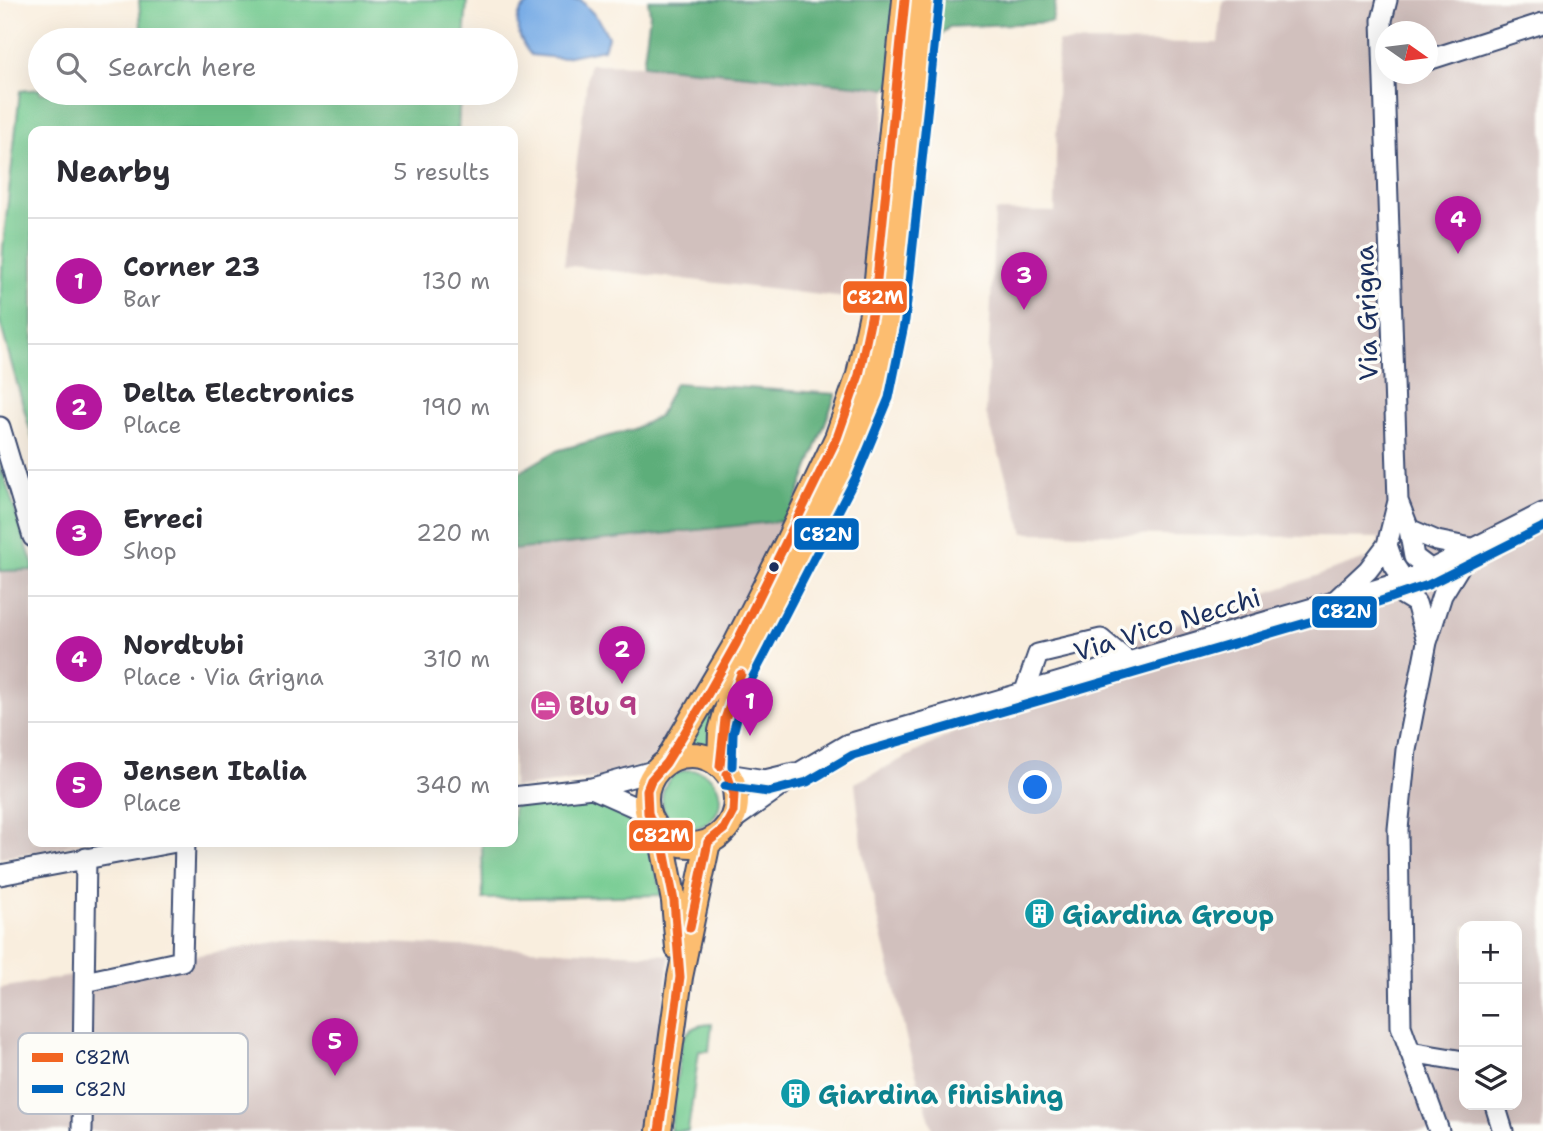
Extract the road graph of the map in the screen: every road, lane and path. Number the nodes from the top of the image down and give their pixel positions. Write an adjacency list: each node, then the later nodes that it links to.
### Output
1 (905, 0): 23 (main road)
2 (926, 0): 24 (main road)
3 (1387, 0): 4 (street, Via Grigna)
4 (1382, 21)
5 (1543, 23): 6 (street)
6 (1438, 56)
7 (1385, 84): 9 (street, Via Grigna)
8 (0, 427): 11 (street)
9 (1398, 501): 12 (street); 13 (street, Via Grigna)
10 (1543, 513): 14 (street, Via Vico Necchi)
11 (28, 520)
12 (1409, 529): 14 (street); 15 (street)
13 (1387, 545): 17 (street); 19 (street, Via Grigna)
14 (1471, 548): 16 (street, Via Vico Necchi); 18 (street)
15 (1414, 556): 16 (street); 17 (street)
16 (1430, 569): 17 (street, Via Vico Necchi); 18 (street)
17 (1396, 582): 19 (street, Via Vico Necchi); 20 (street)
18 (1442, 595): 20 (street)
19 (1334, 602): 21 (street, Via Vico Necchi)
20 (1427, 642): 39 (street)
21 (1130, 663): 22 (street, Via Vico Necchi); 22 (street)
22 (1024, 694): 25 (street, Via Vico Necchi)
23 (662, 766): 24 (main road); 26 (street); 28 (main road)
24 (724, 770): 25 (street, Via Vico Necchi); 29 (main road)
25 (802, 771): 29 (street, Via Vico Necchi)
26 (592, 788): 27 (street); 28 (street)
27 (518, 796)
28 (648, 814): 30 (main road)
29 (730, 822): 31 (main road)
30 (661, 835): 31 (main road); 36 (main road)
31 (708, 842): 36 (main road)
32 (148, 847): 34 (street)
33 (185, 847): 37 (street)
34 (86, 858): 35 (street); 37 (street)
35 (0, 875)
36 (680, 977): 42 (main road)
37 (85, 982): 38 (street)
38 (84, 1033)
39 (1410, 1052): 40 (street); 43 (street)
40 (1459, 1060)
41 (1497, 1110): 44 (street)
42 (659, 1131)
43 (1438, 1131)
44 (1503, 1131)

